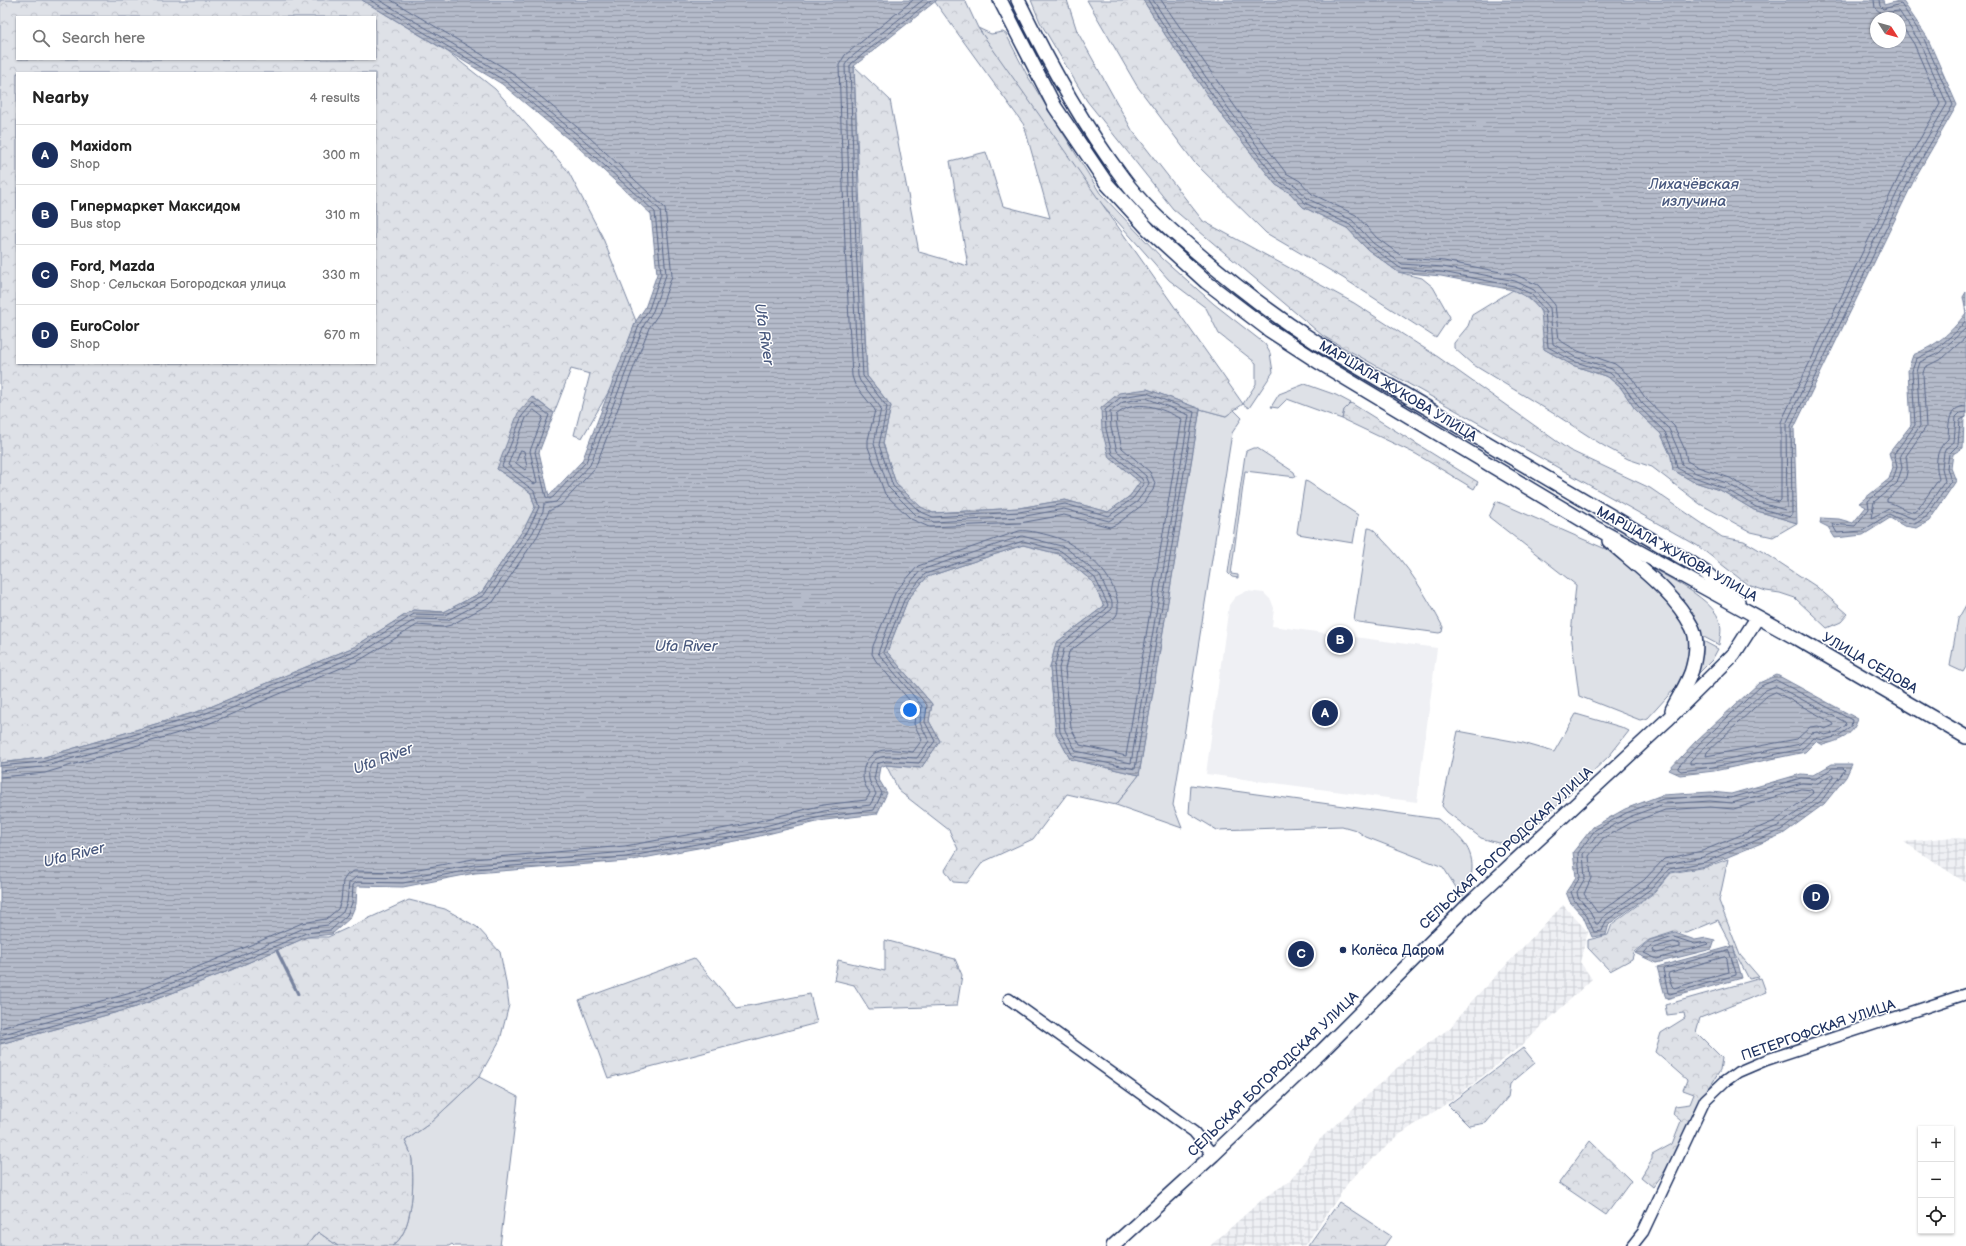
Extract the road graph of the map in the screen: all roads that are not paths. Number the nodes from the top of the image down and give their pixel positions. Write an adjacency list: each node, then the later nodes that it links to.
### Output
1 (1000, 0): 3 (main road, МАРШАЛА ЖУКОВА УЛИЦА)
2 (1018, 0): 4 (main road, МАРШАЛА ЖУКОВА УЛИЦА)
3 (1592, 526): 4 (main road, МАРШАЛА ЖУКОВА УЛИЦА); 5 (main road)
4 (1757, 618): 5 (main road, СЕЛЬСКАЯ БОГОРОДСКАЯ УЛИЦА); 6 (main road, УЛИЦА СЕДОВА)
5 (1667, 720): 9 (main road, СЕЛЬСКАЯ БОГОРОДСКАЯ УЛИЦА)
6 (1966, 737)
7 (1966, 994): 11 (street, ПЕТЕРГОФСКАЯ УЛИЦА)
8 (1009, 999): 9 (street)
9 (1213, 1155): 10 (main road, СЕЛЬСКАЯ БОГОРОДСКАЯ УЛИЦА)
10 (1113, 1246)
11 (1632, 1246)

